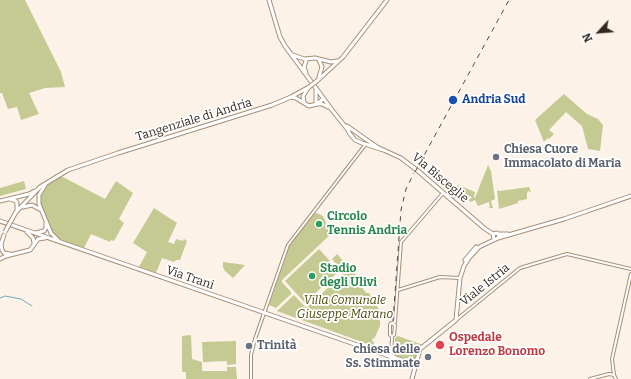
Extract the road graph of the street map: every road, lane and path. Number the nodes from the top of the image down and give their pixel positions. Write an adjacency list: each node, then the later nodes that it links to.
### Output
1 (269, 0): 3 (main road, Via Bisceglie)
2 (387, 0): 4 (main road, Tangenziale di Andria)
3 (291, 55): 6 (main road); 7 (main road, Via Bisceglie)
4 (343, 57): 5 (main road); 9 (main road, Tangenziale di Andria)
5 (317, 59): 6 (main road); 9 (main road)
6 (305, 60): 7 (main road); 8 (main road)
7 (298, 64): 8 (main road, Via Bisceglie)
8 (308, 77): 11 (main road, Via Bisceglie)
9 (317, 81): 10 (main road, Tangenziale di Andria, bridge)
10 (309, 86): 12 (main road, Tangenziale di Andria); 15 (main road)
11 (316, 88): 13 (main road, Via Bisceglie); 14 (main road)
12 (291, 97): 15 (main road); 24 (main road, Tangenziale di Andria)
13 (323, 98): 14 (main road); 16 (main road, Via Bisceglie)
14 (316, 103): 15 (main road); 16 (main road)
15 (306, 105)
16 (333, 112): 17 (main road, Via Bisceglie)
17 (342, 123): 18 (main road, Via Bisceglie); 19 (main road, Via Bisceglie)
18 (354, 132): 19 (main road); 20 (main road, Via Bisceglie)
19 (351, 136): 21 (main road, Via Bisceglie)
20 (373, 143): 22 (main road); 23 (main road, Via Bisceglie)
21 (364, 144): 22 (main road, Via Bisceglie); 48 (street)
22 (371, 147): 23 (main road, Via Bisceglie)
23 (383, 150): 26 (main road, Via Bisceglie)
24 (51, 180): 25 (main road, Tangenziale di Andria); 30 (main road)
25 (38, 189): 28 (main road); 29 (main road, Tangenziale di Andria)
26 (443, 193): 37 (main road, Via Bisceglie); 47 (street)
27 (631, 195): 37 (main road)
28 (1, 201): 29 (main road)
29 (16, 212): 31 (main road, Tangenziale di Andria)
30 (42, 213): 31 (main road); 33 (main road)
31 (13, 217): 36 (main road, Tangenziale di Andria, bridge)
32 (0, 221): 34 (main road, Via Trani)
33 (46, 221): 35 (main road); 40 (main road)
34 (20, 228): 35 (main road, Via Trani); 41 (main road)
35 (32, 232): 38 (main road, Via Trani)
36 (4, 234): 39 (main road, Tangenziale di Andria); 42 (main road)
37 (495, 236): 46 (main road)
38 (47, 238): 40 (main road, Via Trani); 41 (main road)
39 (0, 240)
40 (62, 243): 48 (main road, Via Trani)
41 (34, 244): 42 (main road)
42 (12, 254): 43 (main road)
43 (0, 259)
44 (631, 269): 50 (street, Viale Istria)
45 (631, 274): 56 (street)
46 (459, 278): 47 (street); 49 (main road); 51 (main road)
47 (398, 290): 52 (street)
48 (264, 314): 54 (main road, Via Trani); 57 (street)
49 (457, 314): 50 (street, Viale Istria); 51 (main road)
50 (461, 316): 51 (street, Viale Istria)
51 (456, 320): 55 (main road, Viale Istria)
52 (393, 324): 53 (street); 53 (street)
53 (393, 336): 54 (street)
54 (391, 355): 55 (main road, Via Trani)
55 (416, 365): 58 (main road, Viale Istria)
56 (614, 376): 59 (street); 60 (street)
57 (251, 379)
58 (412, 379)
59 (590, 379)
60 (616, 379)

